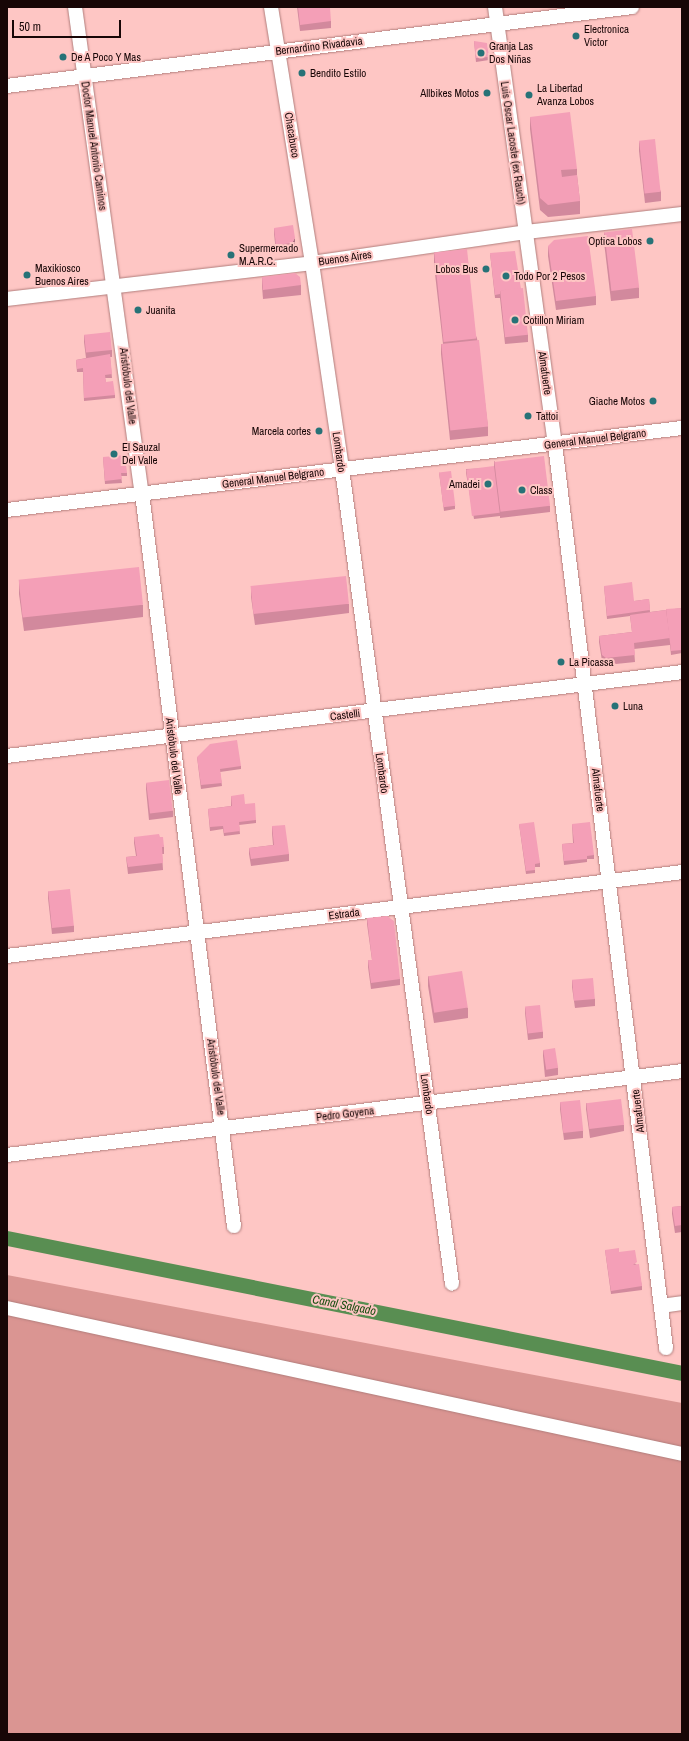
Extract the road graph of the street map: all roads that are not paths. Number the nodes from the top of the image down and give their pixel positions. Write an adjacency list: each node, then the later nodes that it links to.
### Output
1 (75, 7): 7 (street, Doctor Manuel Antonio Caminos)
2 (271, 7): 6 (street, Chacabuco)
3 (494, 7): 5 (street, Luis Oscar Lacoste (ex Rauch))
4 (632, 7): 5 (street, Bernardino Rivadavia)
5 (497, 24): 6 (street, Bernardino Rivadavia); 10 (street, Luis Oscar Lacoste (ex Rauch))
6 (278, 51): 7 (street, Bernardino Rivadavia); 11 (street, Chacabuco)
7 (84, 76): 8 (street, Bernardino Rivadavia); 12 (street, Doctor Manuel Antonio Caminos)
8 (7, 86)
9 (682, 214): 10 (street, Buenos Aires)
10 (526, 232): 11 (street, Buenos Aires); 15 (street, Almafuerte)
11 (312, 263): 12 (street, Buenos Aires); 16 (street, Lombardo)
12 (115, 286): 13 (street, Buenos Aires); 17 (street, Aristóbulo del Valle)
13 (7, 299)
14 (682, 428): 15 (street, General Manuel Belgrano)
15 (555, 444): 16 (street, General Manuel Belgrano); 20 (street, Almafuerte)
16 (342, 470): 17 (street, General Manuel Belgrano); 21 (street, Lombardo)
17 (142, 493): 18 (street, General Manuel Belgrano); 22 (street, Aristóbulo del Valle)
18 (7, 510)
19 (682, 672): 20 (street, Castelli)
20 (584, 684): 21 (street, Castelli); 25 (street, Almafuerte)
21 (374, 711): 22 (street, Castelli); 26 (street, Lombardo)
22 (172, 736): 23 (street, Castelli); 27 (street, Aristóbulo del Valle)
23 (7, 756)
24 (682, 872): 25 (street, Estrada)
25 (609, 881): 26 (street, Estrada); 30 (street, Almafuerte)
26 (400, 907): 27 (street, Estrada); 31 (street, Lombardo)
27 (197, 933): 28 (street, Estrada); 32 (street, Aristóbulo del Valle)
28 (7, 956)
29 (682, 1072): 30 (street, Pedro Goyena)
30 (634, 1078): 31 (street, Pedro Goyena); 37 (street, Almafuerte)
31 (429, 1103): 32 (street, Pedro Goyena); 35 (street, Lombardo)
32 (224, 1128): 33 (street, Pedro Goyena); 34 (street, Aristóbulo del Valle)
33 (7, 1155)
34 (234, 1226)
35 (452, 1284)
36 (682, 1303): 37 (street)
37 (661, 1306): 39 (street, Almafuerte)
38 (7, 1308): 40 (street)
39 (666, 1348)
40 (682, 1454)

